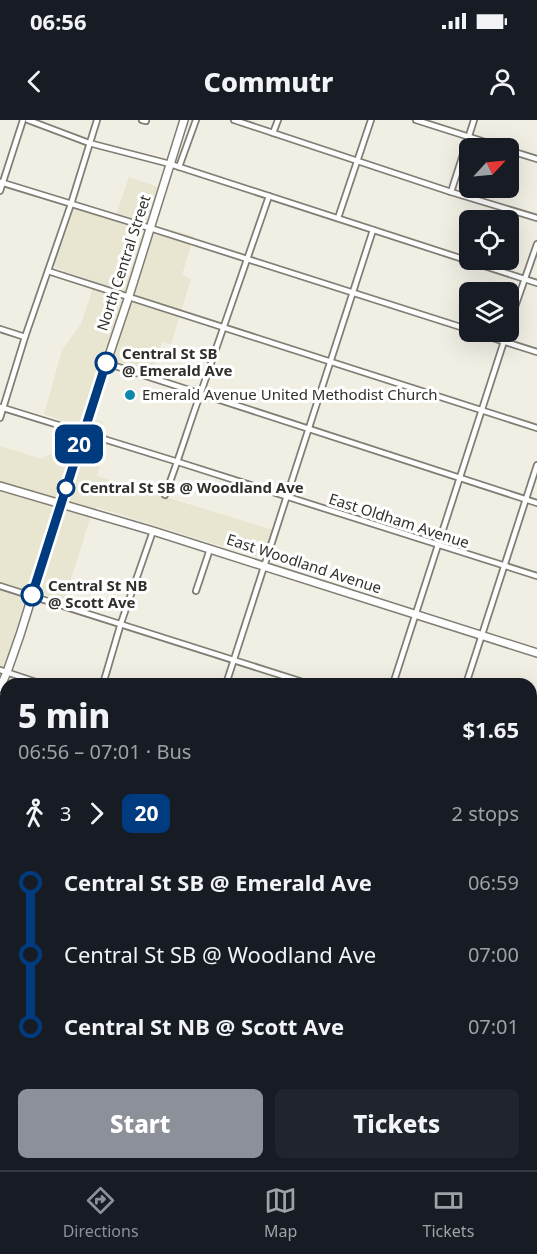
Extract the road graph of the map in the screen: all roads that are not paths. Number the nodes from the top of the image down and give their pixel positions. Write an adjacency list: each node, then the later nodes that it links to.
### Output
1 (23, 120): 20 (street)
2 (28, 120): 14 (street)
3 (97, 120): 14 (street)
4 (184, 120): 18 (main road, North Central Street)
5 (196, 120): 19 (street)
6 (234, 120): 11 (street)
7 (278, 120): 11 (street)
8 (371, 120): 17 (street)
9 (416, 120): 12 (street)
10 (474, 120): 12 (street)
11 (273, 133): 17 (street)
12 (468, 137): 13 (street); 22 (street)
13 (471, 138)
14 (89, 143): 18 (street); 24 (street)
15 (519, 153): 16 (street)
16 (537, 159)
17 (357, 161): 22 (street); 25 (street)
18 (170, 164): 19 (street); 27 (main road, North Central Street)
19 (179, 166): 23 (street)
20 (1, 182): 21 (street); 24 (street)
21 (0, 191)
22 (451, 192): 26 (street)
23 (269, 196): 25 (street); 30 (street)
24 (71, 204): 27 (street); 31 (street)
25 (338, 218): 28 (street)
26 (537, 218)
27 (150, 228): 30 (street); 36 (main road, North Central Street)
28 (374, 230): 32 (street); 34 (street)
29 (537, 244): 32 (street)
30 (247, 259): 34 (street); 37 (street)
31 (48, 271): 36 (street); 40 (street)
32 (524, 279): 33 (street); 35 (street)
33 (537, 283)
34 (353, 293): 38 (street); 44 (street)
35 (519, 294)
36 (129, 296): 37 (street); 45 (main road, North Central Street)
37 (223, 327): 44 (street); 46 (street)
38 (459, 327)
39 (0, 330): 40 (street)
40 (25, 337): 47 (street)
41 (503, 342): 48 (street)
42 (506, 342): 43 (street)
43 (537, 352)
44 (331, 362): 48 (street); 51 (street)
45 (106, 363): 46 (street); 52 (main road, North Central Street)
46 (200, 393): 51 (street); 53 (street)
47 (2, 407): 49 (street); 52 (street, East Oldham Avenue)
48 (481, 410): 50 (street); 55 (street)
49 (0, 418)
50 (537, 428)
51 (309, 429): 55 (street); 58 (street)
52 (83, 433): 53 (street, East Oldham Avenue); 61 (main road, North Central Street)
53 (178, 462): 57 (street); 58 (street, East Oldham Avenue)
54 (537, 465): 59 (street)
55 (459, 478): 59 (street); 63 (street)
56 (0, 486): 61 (main road, East Woodland Avenue)
57 (165, 495)
58 (287, 498): 63 (street, East Oldham Avenue); 65 (street)
59 (526, 500): 60 (street); 66 (street)
60 (537, 503)
61 (62, 504): 62 (main road, East Woodland Avenue); 70 (main road, North Central Street)
62 (153, 531): 64 (main road, East Woodland Avenue); 72 (street)
63 (438, 545): 66 (street, East Oldham Avenue); 71 (street)
64 (210, 549): 65 (main road, East Woodland Avenue); 69 (street)
65 (265, 566): 71 (main road, East Woodland Avenue); 75 (street)
66 (504, 566): 67 (street, East Oldham Avenue); 73 (street)
67 (537, 576)
68 (0, 586): 70 (street)
69 (196, 591)
70 (32, 595): 72 (street); 76 (main road, North Central Street)
71 (415, 615): 73 (main road, East Woodland Avenue); 81 (street)
72 (121, 623): 75 (street); 78 (street)
73 (482, 635): 74 (main road, East Woodland Avenue); 82 (street)
74 (537, 653)
75 (235, 660): 79 (street); 80 (street)
76 (4, 671): 77 (street)
77 (24, 678)
78 (105, 678)
79 (228, 678)
80 (290, 678)
81 (395, 678)
82 (468, 678)

